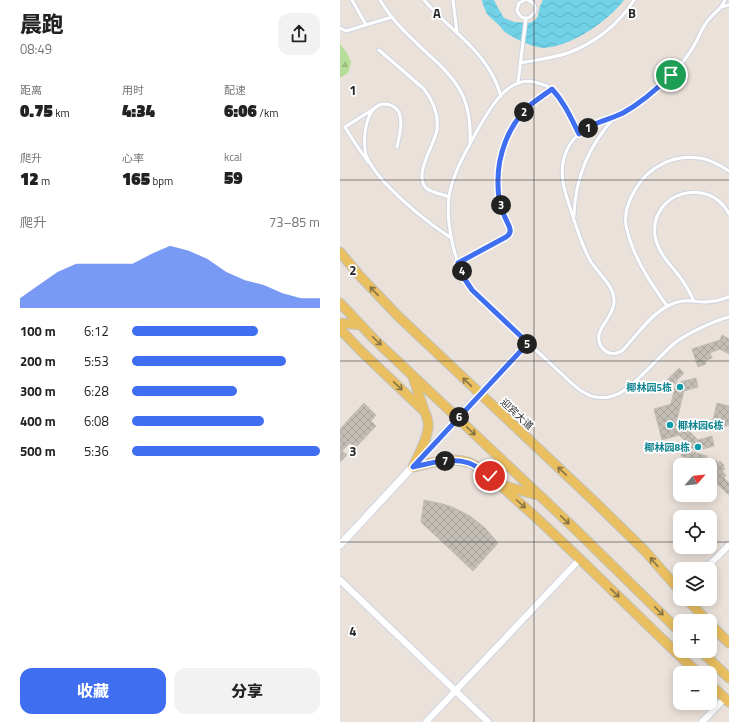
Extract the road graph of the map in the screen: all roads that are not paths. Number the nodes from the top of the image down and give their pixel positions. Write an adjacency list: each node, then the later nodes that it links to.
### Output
1 (352, 0): 13 (lane)
2 (380, 0): 11 (lane)
3 (424, 0): 15 (lane)
4 (453, 0): 15 (lane)
5 (525, 0): 12 (lane)
6 (528, 0): 12 (lane)
7 (634, 0): 17 (lane)
8 (725, 0): 10 (lane)
9 (729, 5): 10 (lane)
10 (721, 7): 22 (lane)
11 (392, 17): 13 (lane); 24 (lane)
12 (525, 20): 17 (lane)
13 (366, 25): 14 (lane)
14 (340, 28)
15 (457, 32): 20 (lane)
16 (379, 50): 28 (lane)
17 (520, 63): 18 (lane)
18 (518, 83): 19 (lane); 20 (lane)
19 (552, 89): 23 (lane); 33 (lane)
20 (501, 96): 24 (lane)
21 (376, 107): 25 (lane); 26 (lane); 26 (lane)
22 (616, 116): 23 (lane); 30 (lane)
23 (579, 134): 30 (lane)
24 (470, 145): 28 (lane)
25 (397, 147)
26 (371, 166): 31 (lane)
27 (729, 171): 37 (lane)
28 (449, 196): 31 (lane)
29 (729, 214): 35 (lane)
30 (574, 220): 37 (lane)
31 (451, 238): 33 (lane)
32 (340, 252): 44 (main road, 迎宾大道, one-way to 32)
33 (458, 263): 42 (lane)
34 (729, 297): 35 (lane)
35 (694, 301): 37 (lane)
36 (340, 303): 40 (main road)
37 (667, 306)
38 (729, 317): 42 (lane)
39 (340, 323): 40 (main road)
40 (361, 325): 43 (main road, one-way to 43)
41 (340, 329): 45 (main road, one-way to 45)
42 (528, 343): 44 (street)
43 (413, 375): 45 (main road); 46 (main road)
44 (480, 394): 46 (street); 55 (main road, 迎宾大道, one-way to 44)
45 (425, 412): 47 (main road)
46 (458, 418): 47 (street); 49 (main road, one-way to 49)
47 (413, 467): 48 (main road); 50 (street)
48 (498, 484): 49 (main road); 52 (main road, one-way to 52)
49 (539, 495): 58 (main road, one-way to 58)
50 (340, 545)
51 (729, 545): 53 (street)
52 (580, 559): 62 (main road, one-way to 62); 64 (street)
53 (712, 562)
54 (340, 580): 64 (street)
55 (673, 583)
56 (693, 606): 57 (main road)
57 (701, 614)
58 (673, 625)
59 (717, 631): 60 (main road)
60 (729, 643)
61 (708, 658): 63 (main road)
62 (691, 666)
63 (729, 678)
64 (456, 691): 67 (street); 68 (street)
65 (717, 691): 66 (main road)
66 (727, 700): 69 (street)
67 (426, 722)
68 (488, 722)
69 (702, 722)

